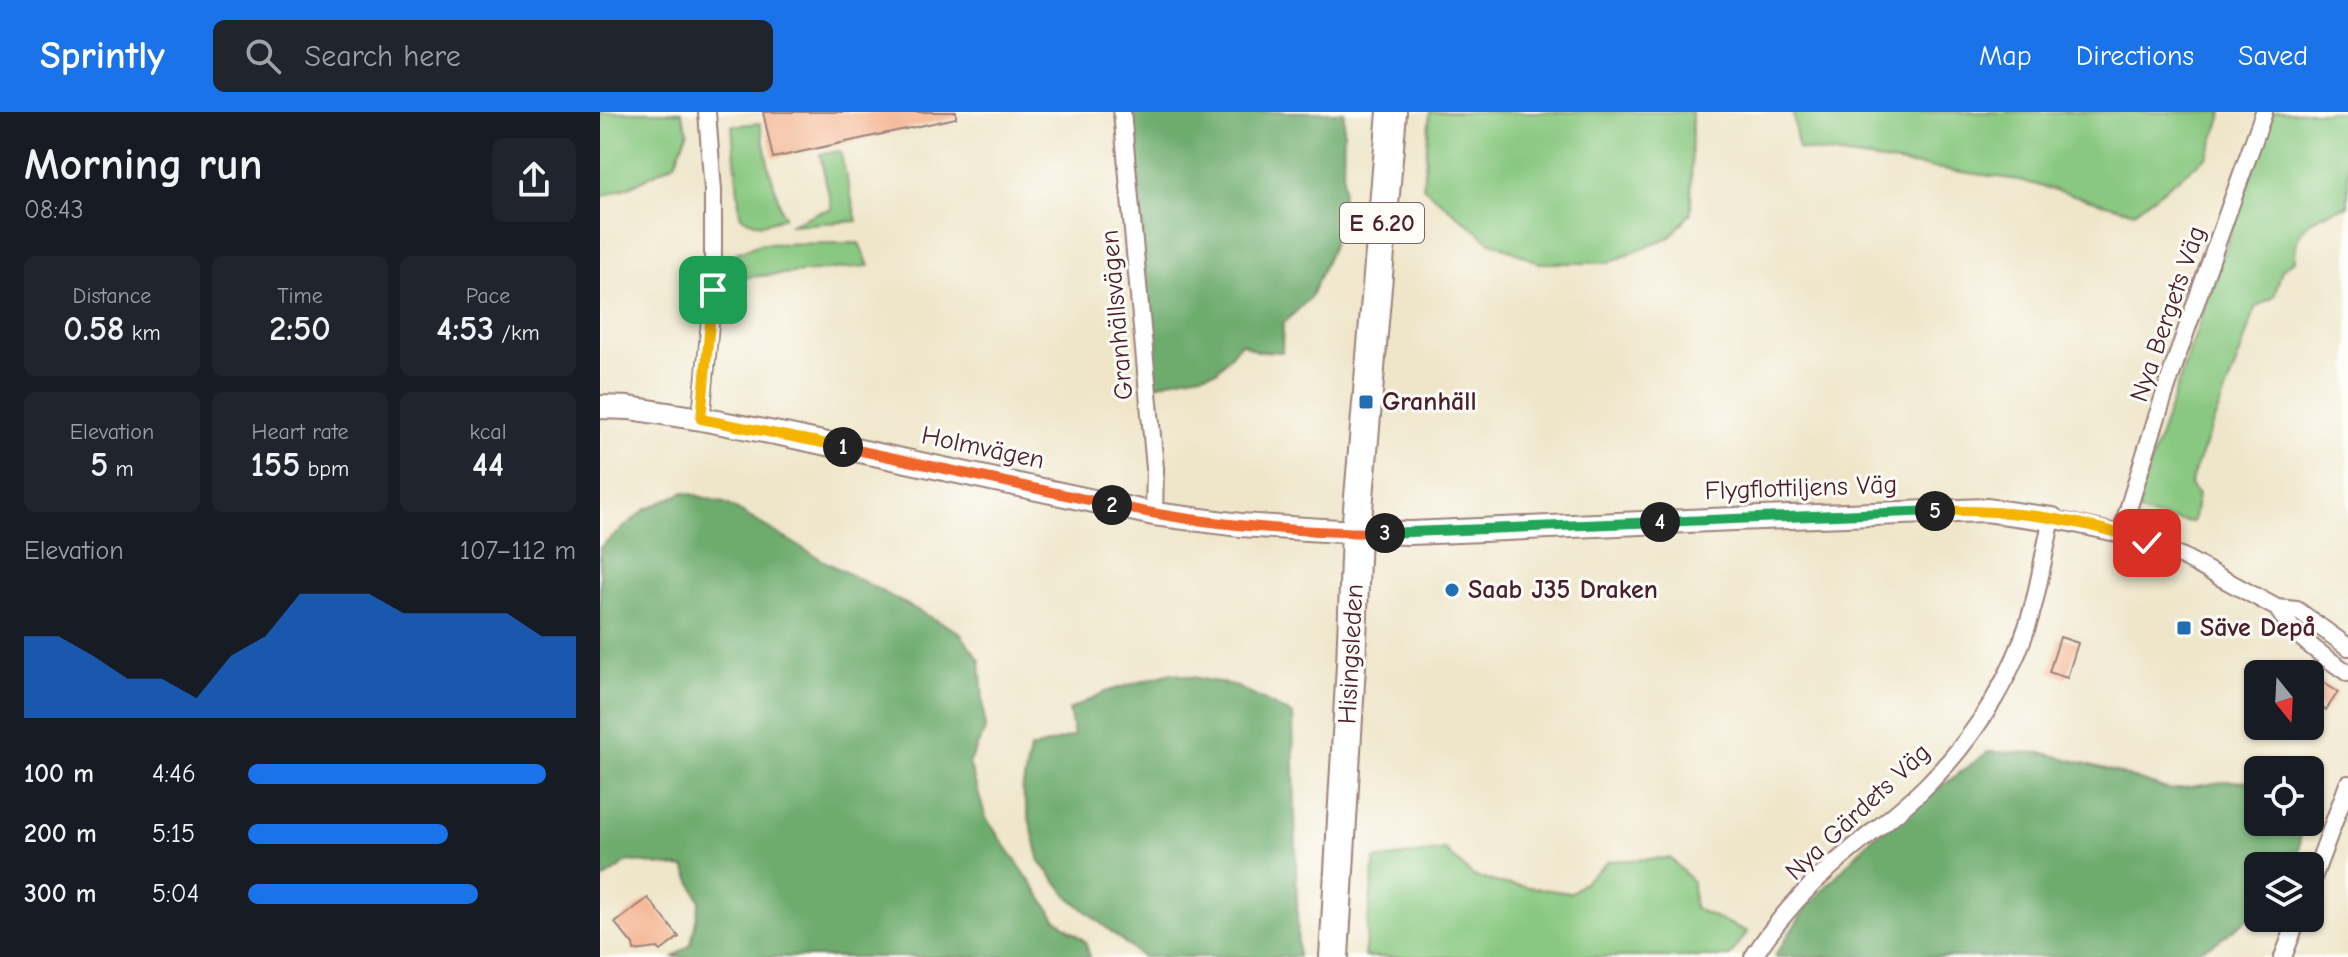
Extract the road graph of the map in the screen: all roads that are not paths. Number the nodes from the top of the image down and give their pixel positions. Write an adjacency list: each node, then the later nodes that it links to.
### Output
1 (707, 112): 6 (street)
2 (1122, 112): 7 (street, Granhällsvägen)
3 (1392, 112): 9 (highway, Hisingsleden / E 6.20)
4 (2264, 112): 10 (street, Nya Bergets Väg)
5 (600, 407): 6 (street, Holmvägen)
6 (701, 419): 7 (street, Holmvägen)
7 (1154, 514): 9 (street, Holmvägen)
8 (2052, 519): 9 (street, Flygflottiljens Väg); 10 (street, Flygflottiljens Väg); 18 (street, Nya Gärdets Väg)
9 (1356, 532): 17 (highway, Hisingsleden / E 6.20)
10 (2121, 534): 11 (street, Flygflottiljens Väg)
11 (2277, 608): 12 (street, Flygflottiljens Väg); 13 (street, Flygflottiljens Väg)
12 (2348, 647)
13 (2348, 673)
14 (2348, 784): 15 (street)
15 (2323, 852)
16 (2293, 932): 19 (street)
17 (1334, 957)
18 (1753, 957)
19 (2283, 957)

